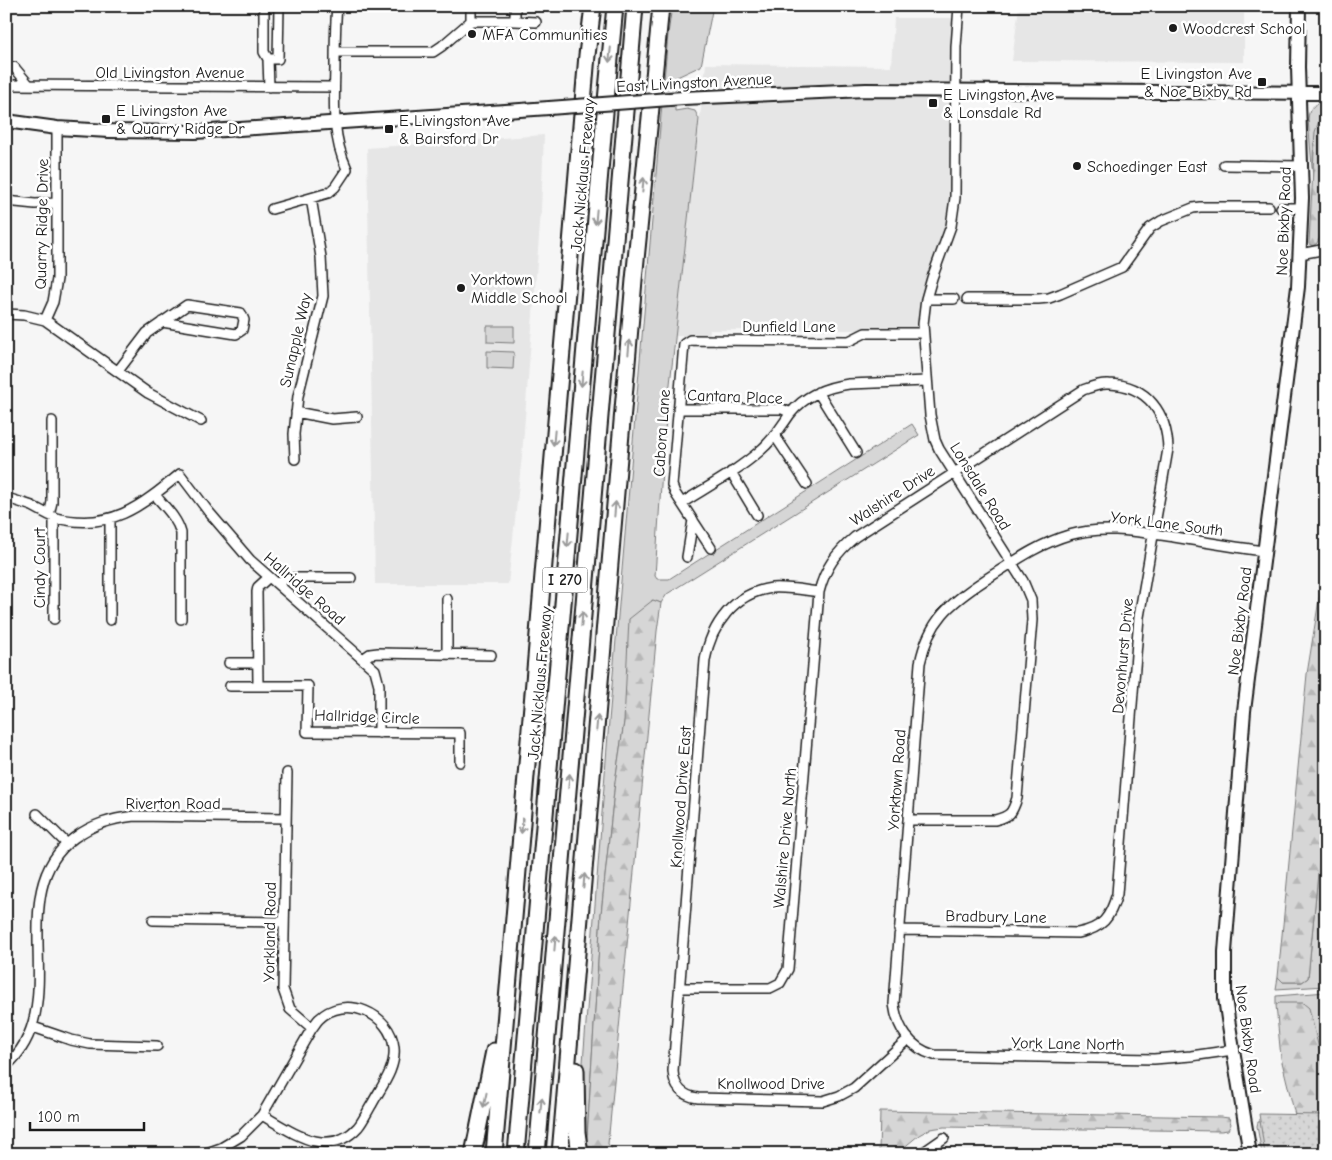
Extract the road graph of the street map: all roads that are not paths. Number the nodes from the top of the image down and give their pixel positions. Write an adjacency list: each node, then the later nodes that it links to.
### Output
1 (264, 6): 16 (street)
2 (279, 6): 16 (street)
3 (337, 6): 15 (street)
4 (471, 6): 12 (street)
5 (515, 6): 13 (street)
6 (593, 6): 103 (highway, one-way to 103)
7 (615, 6): 116 (highway, Jack Nicklaus Freeway / I 270, one-way to 116)
8 (635, 6): 117 (highway, I 270, one-way to 8)
9 (661, 6): 102 (highway, one-way to 9)
10 (959, 6): 22 (street, Lonsdale Road)
11 (1299, 6): 23 (main road, Noe Bixby Road)
12 (471, 21): 13 (street); 15 (street)
13 (515, 21): 14 (street)
14 (536, 22)
15 (335, 52): 21 (street)
16 (268, 59): 20 (street)
17 (6, 67): 19 (street)
18 (6, 85): 19 (street, Old Livingston Avenue)
19 (29, 85): 20 (street, Old Livingston Avenue)
20 (269, 87): 21 (street, Old Livingston Avenue)
21 (334, 87): 26 (street)
22 (956, 90): 23 (main road, East Livingston Avenue); 26 (main road, East Livingston Avenue, bridge); 39 (street, Lonsdale Road)
23 (1299, 92): 24 (main road, East Livingston Avenue); 29 (main road, Noe Bixby Road)
24 (1326, 93)
25 (6, 121): 27 (main road, East Livingston Avenue)
26 (334, 122): 27 (main road, East Livingston Avenue); 30 (street)
27 (57, 128): 32 (street, Quarry Ridge Drive)
28 (1224, 165): 29 (street)
29 (1302, 166): 35 (main road, Noe Bixby Road)
30 (311, 198): 36 (street); 52 (street, Sunapple Way)
31 (6, 201): 32 (street)
32 (57, 203): 43 (street, Quarry Ridge Drive)
33 (1269, 208): 41 (street)
34 (1281, 208): 35 (street)
35 (1302, 208): 38 (main road, Noe Bixby Road)
36 (272, 209)
37 (1326, 249): 38 (street)
38 (1300, 254): 72 (main road, Noe Bixby Road)
39 (926, 299): 40 (street); 45 (street, Lonsdale Road)
40 (954, 299)
41 (966, 299)
42 (6, 314): 43 (street)
43 (45, 320): 47 (street)
44 (162, 322): 44 (street); 47 (street)
45 (923, 333): 46 (street, Dunfield Lane); 48 (street, Lonsdale Road)
46 (684, 344): 51 (street, Cabora Lane)
47 (118, 371): 56 (street)
48 (927, 381): 50 (street); 61 (street, Lonsdale Road)
49 (1135, 390): 61 (street, Walshire Drive); 70 (street, Devonhurst Drive)
50 (818, 392): 53 (street); 58 (street)
51 (678, 409): 53 (street, Cantara Place); 65 (street, Cabora Lane)
52 (296, 412): 54 (street); 59 (street, Sunapple Way)
53 (791, 413): 57 (street)
54 (357, 417)
55 (52, 421): 67 (street, Cindy Court)
56 (201, 421)
57 (775, 436): 60 (street); 62 (street)
58 (856, 453)
59 (295, 459)
60 (730, 472): 65 (street); 66 (street)
61 (954, 472): 74 (street, Lonsdale Road); 78 (street, Walshire Drive)
62 (807, 484)
63 (155, 495): 68 (street); 75 (street, Hallridge Road); 81 (street)
64 (6, 498): 67 (street)
65 (682, 503): 69 (street, Cabora Lane)
66 (757, 515)
67 (52, 516): 68 (street); 80 (street, Cindy Court)
68 (110, 519): 82 (street)
69 (693, 520): 71 (street, Cabora Lane); 73 (street)
70 (1154, 534): 72 (street, York Lane South); 74 (street, York Lane South); 100 (street, Devonhurst Drive)
71 (711, 548)
72 (1264, 551): 108 (main road, Noe Bixby Road)
73 (687, 557)
74 (1012, 563): 95 (street, Yorktown Road); 95 (street, Lonsdale Road)
75 (269, 577): 77 (street, Hallridge Road); 86 (street)
76 (351, 578): 77 (street)
77 (278, 584): 85 (street, Hallridge Road)
78 (818, 592): 101 (street, Knollwood Drive East); 101 (street, Walshire Drive North)
79 (447, 600): 83 (street)
80 (54, 619)
81 (181, 619)
82 (110, 620)
83 (447, 654): 84 (street); 85 (street)
84 (491, 655)
85 (363, 659): 90 (street, Hallridge Road)
86 (257, 662): 87 (street); 89 (street)
87 (229, 663)
88 (230, 686): 89 (street, Hallridge Circle)
89 (258, 686): 90 (street, Hallridge Circle)
90 (379, 733): 91 (street, Hallridge Circle)
91 (460, 762)
92 (287, 773): 94 (street, Yorkland Road)
93 (37, 814): 96 (street)
94 (286, 818): 96 (street, Riverton Road); 98 (street, Yorkland Road)
95 (908, 820): 99 (street, Yorktown Road)
96 (66, 843): 104 (street, Riverton Road)
97 (153, 920): 98 (street)
98 (284, 922): 105 (street, Yorkland Road)
99 (899, 930): 100 (street, Bradbury Lane); 106 (street, Yorktown Road)
100 (1092, 930)
101 (680, 988): 110 (street, Knollwood Drive East)
102 (574, 1000): 118 (highway); 119 (highway)
103 (507, 1001): 114 (highway, one-way to 114); 115 (highway)
104 (32, 1026): 107 (street); 109 (street, Riverton Road)
105 (312, 1028): 111 (street); 111 (street)
106 (908, 1039): 108 (street, York Lane North); 110 (street, Knollwood Drive)
107 (157, 1046)
108 (1233, 1050): 121 (main road, Noe Bixby Road)
109 (6, 1066)
110 (677, 1088)
111 (262, 1115): 113 (street)
112 (944, 1138): 120 (street)
113 (204, 1154)
114 (473, 1154)
115 (494, 1154)
116 (516, 1154)
117 (537, 1154)
118 (560, 1154)
119 (580, 1154)
120 (921, 1154)
121 (1250, 1154)

